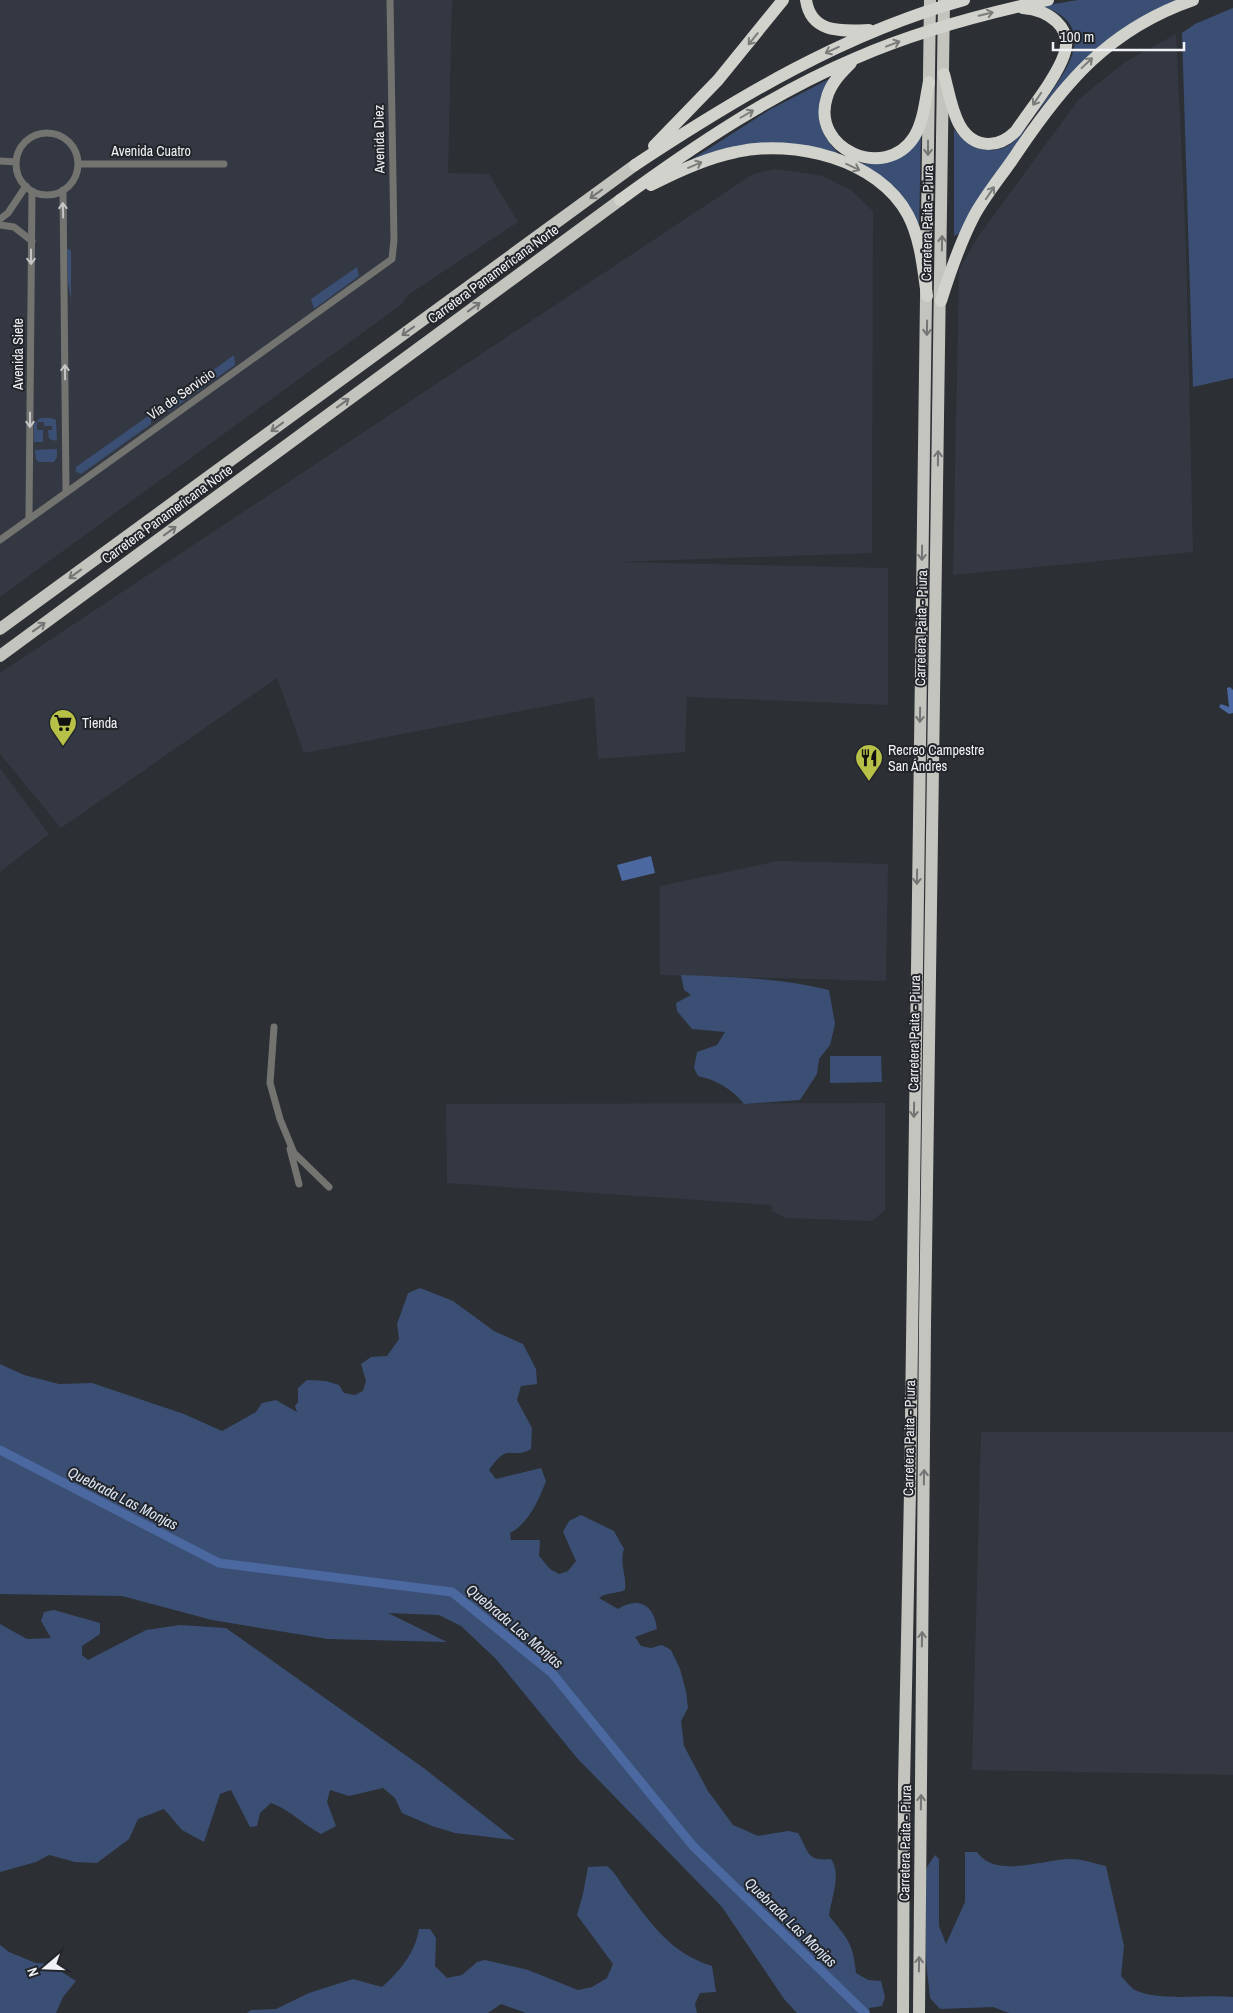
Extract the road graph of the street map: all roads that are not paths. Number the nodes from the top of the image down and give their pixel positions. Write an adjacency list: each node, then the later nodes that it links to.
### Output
1 (390, 0): 25 (street, Avenida Diez)
2 (783, 0): 18 (highway, one-way to 18)
3 (806, 0): 10 (highway)
4 (930, 0): 13 (highway, Carretera Paita - Piura)
5 (944, 0): 12 (highway, Carretera Paita - Piura)
6 (1048, 0): 9 (highway, Carretera Panamericana Norte)
7 (1192, 0): 27 (highway, one-way to 7)
8 (962, 1): 10 (highway, Carretera Panamericana Norte)
9 (1013, 7): 11 (highway, Carretera Panamericana Norte, one-way to 9); 12 (highway, one-way to 12)
10 (876, 30): 18 (highway, Carretera Panamericana Norte, one-way to 18)
11 (855, 58): 13 (highway); 21 (highway, Carretera Panamericana Norte, one-way to 11)
12 (944, 74): 27 (highway, Carretera Paita - Piura, one-way to 12)
13 (929, 82): 26 (highway, Carretera Paita - Piura, one-way to 26)
14 (0, 161): 15 (street)
15 (16, 162): 16 (street); 19 (street)
16 (78, 164): 17 (street, Avenida Cuatro); 20 (street)
17 (224, 164)
18 (635, 165): 28 (highway, Carretera Panamericana Norte, one-way to 28)
19 (29, 189): 20 (street); 22 (street); 24 (street, Avenida Siete)
20 (63, 190): 30 (street, one-way to 20)
21 (620, 200): 26 (highway, one-way to 26); 29 (highway, Carretera Panamericana Norte, one-way to 21)
22 (0, 219)
23 (0, 225): 24 (street)
24 (32, 241): 31 (street, Avenida Siete, one-way to 31)
25 (378, 271): 30 (street, Vía de Servicio)
26 (927, 296): 39 (highway, Carretera Paita - Piura, one-way to 39)
27 (941, 300): 40 (highway, Carretera Paita - Piura, one-way to 27)
28 (293, 415): 29 (highway); 33 (highway, Carretera Panamericana Norte, one-way to 33)
29 (306, 431): 34 (highway, Carretera Panamericana Norte, one-way to 29)
30 (66, 491): 31 (street, Vía de Servicio)
31 (29, 518): 32 (street, Vía de Servicio)
32 (0, 540)
33 (0, 629)
34 (0, 656)
35 (274, 1027): 36 (street)
36 (287, 1139): 37 (street); 38 (street)
37 (299, 1184)
38 (330, 1187)
39 (903, 2013)
40 (919, 2013)

